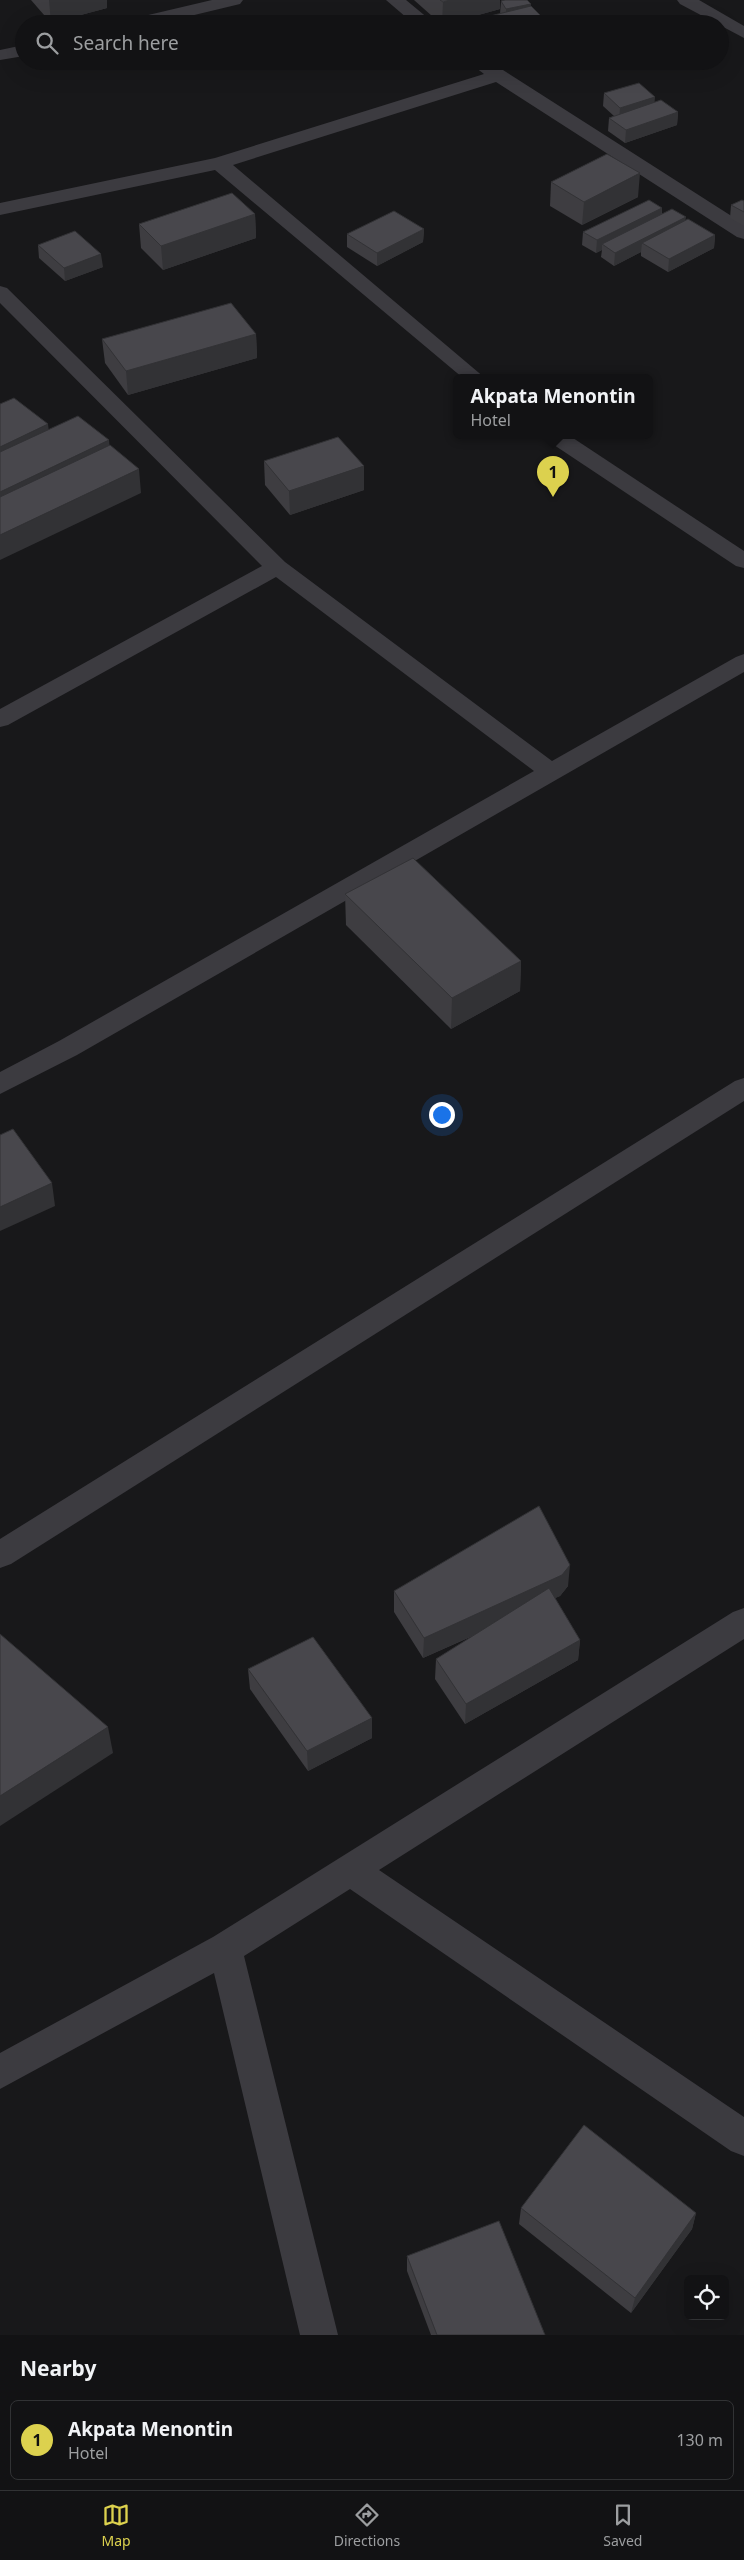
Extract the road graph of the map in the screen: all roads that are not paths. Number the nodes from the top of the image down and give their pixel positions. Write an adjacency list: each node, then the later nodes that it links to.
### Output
1 (234, 0): 4 (street)
2 (395, 0): 5 (street)
3 (686, 0): 6 (street)
4 (171, 15)
5 (414, 15)
6 (712, 15)
7 (729, 24): 8 (street)
8 (744, 33)
9 (15, 52): 10 (street)
10 (0, 55)
11 (488, 70): 12 (street)
12 (496, 76): 13 (street); 15 (street)
13 (218, 163): 14 (street); 17 (street)
14 (0, 209)
15 (744, 233)
16 (0, 292): 20 (street)
17 (470, 374)
18 (561, 439): 19 (street)
19 (744, 561)
20 (277, 567): 22 (street); 23 (street)
21 (744, 662): 23 (street)
22 (0, 719)
23 (552, 773): 24 (street)
24 (0, 1084)
25 (744, 1088): 26 (street)
26 (0, 1555)
27 (744, 1622): 28 (street)
28 (351, 1870): 29 (street); 31 (street)
29 (225, 1949): 30 (street); 32 (street)
30 (0, 2072)
31 (744, 2138)
32 (319, 2335)

